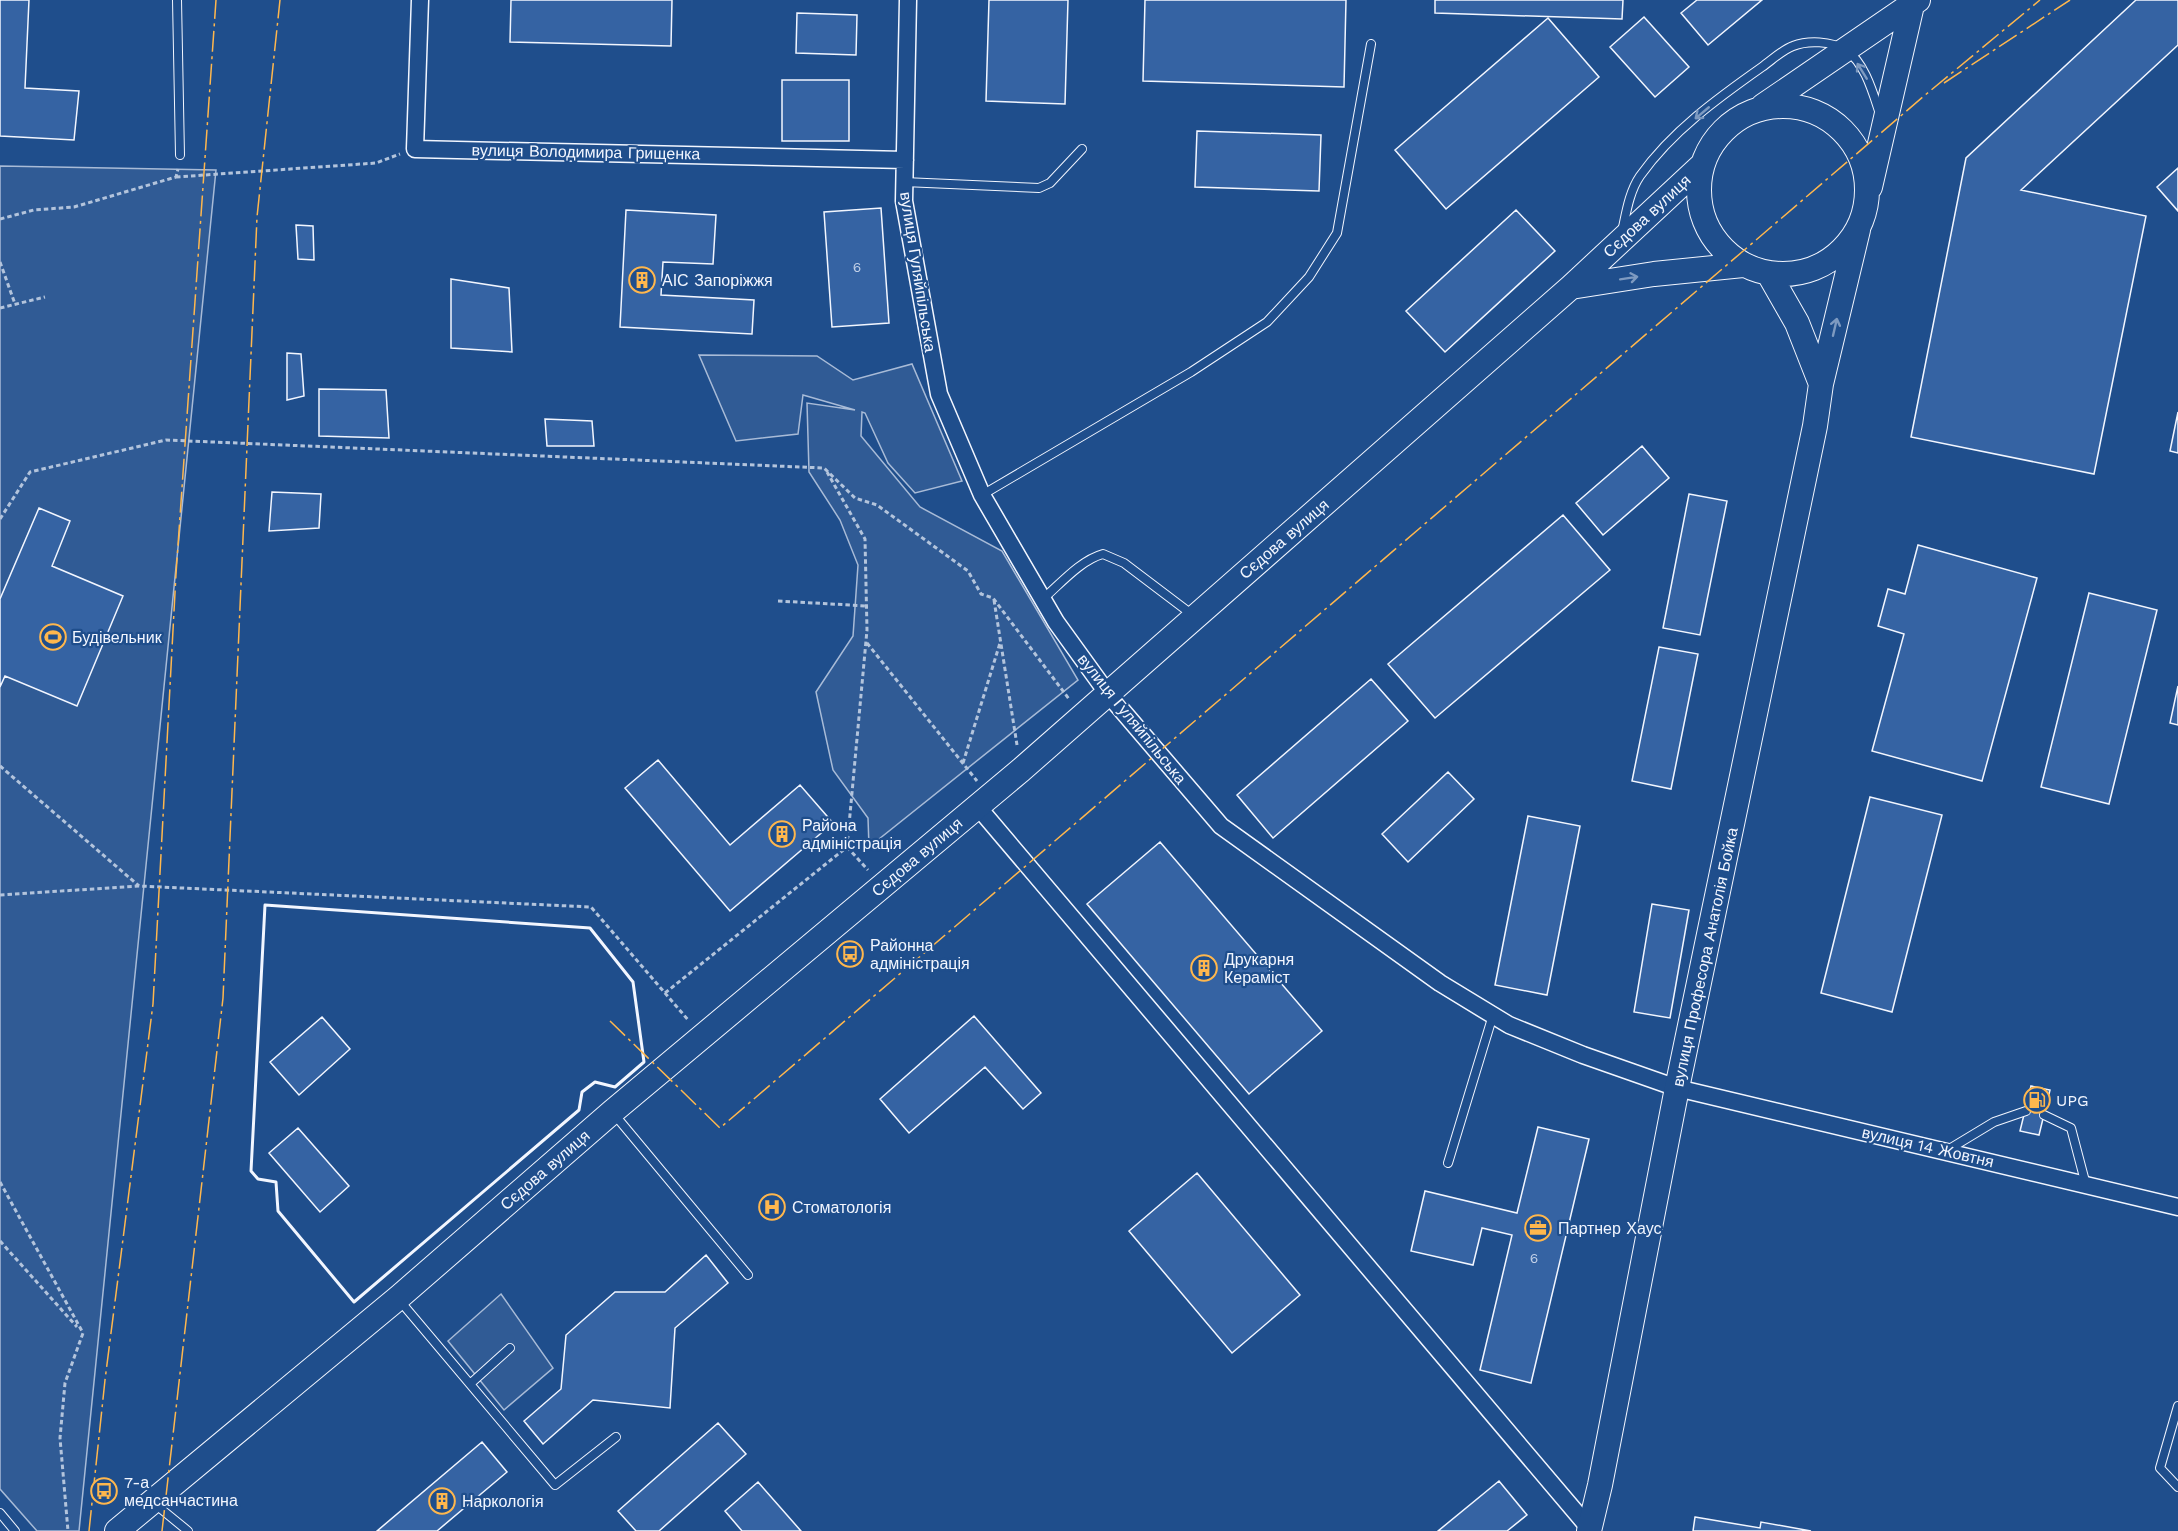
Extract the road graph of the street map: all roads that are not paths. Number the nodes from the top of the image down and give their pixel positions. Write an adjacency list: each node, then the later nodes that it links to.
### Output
1 (177, 0): 10 (lane)
2 (420, 0): 11 (street, вулиця Володимира Грищенка)
3 (908, 0): 11 (street, вулиця Гуляйпільська)
4 (1915, 2): 6 (main road); 8 (main road)
5 (1371, 44): 21 (lane)
6 (1846, 50): 7 (main road); 8 (lane, one-way to 6); 16 (lane, one-way to 16)
7 (1761, 108): 12 (main road); 14 (main road)
8 (1885, 125): 14 (main road)
9 (1082, 149): 13 (lane)
10 (180, 155)
11 (904, 160): 13 (street, вулиця Гуляйпільська)
12 (1701, 166): 16 (main road, Сєдова вулиця); 17 (main road)
13 (904, 182): 21 (street, вулиця Гуляйпільська)
14 (1866, 205): 15 (main road)
15 (1858, 230): 18 (main road); 20 (main road, вулиця Професора Анатолія Бойка, one-way to 15)
16 (1620, 242): 19 (main road, Сєдова вулиця)
17 (1743, 265): 18 (main road); 19 (main road, one-way to 17)
18 (1768, 274): 20 (main road)
19 (1571, 287): 23 (main road, Сєдова вулиця)
20 (1821, 384): 27 (main road, вулиця Професора Анатолія Бойка)
21 (982, 495): 22 (street, вулиця Гуляйпільська)
22 (1044, 598): 23 (lane); 24 (street, вулиця Гуляйпільська)
23 (1196, 617): 24 (main road, Сєдова вулиця)
24 (1108, 694): 25 (main road, Сєдова вулиця); 26 (street, вулиця Гуляйпільська)
25 (984, 802): 29 (main road, Сєдова вулиця); 44 (street)
26 (1492, 1015): 27 (street, вулиця Гуляйпільська); 32 (lane)
27 (1677, 1088): 31 (street, вулиця 14 Жовтня); 44 (main road, вулиця Професора Анатолія Бойка)
28 (2026, 1111): 31 (lane)
29 (612, 1112): 35 (lane); 36 (main road, Сєдова вулиця)
30 (2044, 1114): 33 (lane)
31 (1945, 1152): 33 (street, вулиця 14 Жовтня)
32 (1448, 1163)
33 (2086, 1185): 34 (street, вулиця 14 Жовтня)
34 (2178, 1207)
35 (748, 1275)
36 (398, 1298): 38 (lane); 42 (main road, Сєдова вулиця)
37 (510, 1348): 38 (lane)
38 (470, 1384): 40 (lane)
39 (2178, 1406): 41 (lane)
40 (616, 1437)
41 (2178, 1487)
42 (152, 1502): 46 (main road, Сєдова вулиця); 47 (lane)
43 (0, 1513): 45 (lane)
44 (1589, 1530)
45 (15, 1531)
46 (117, 1531)
47 (188, 1531)

